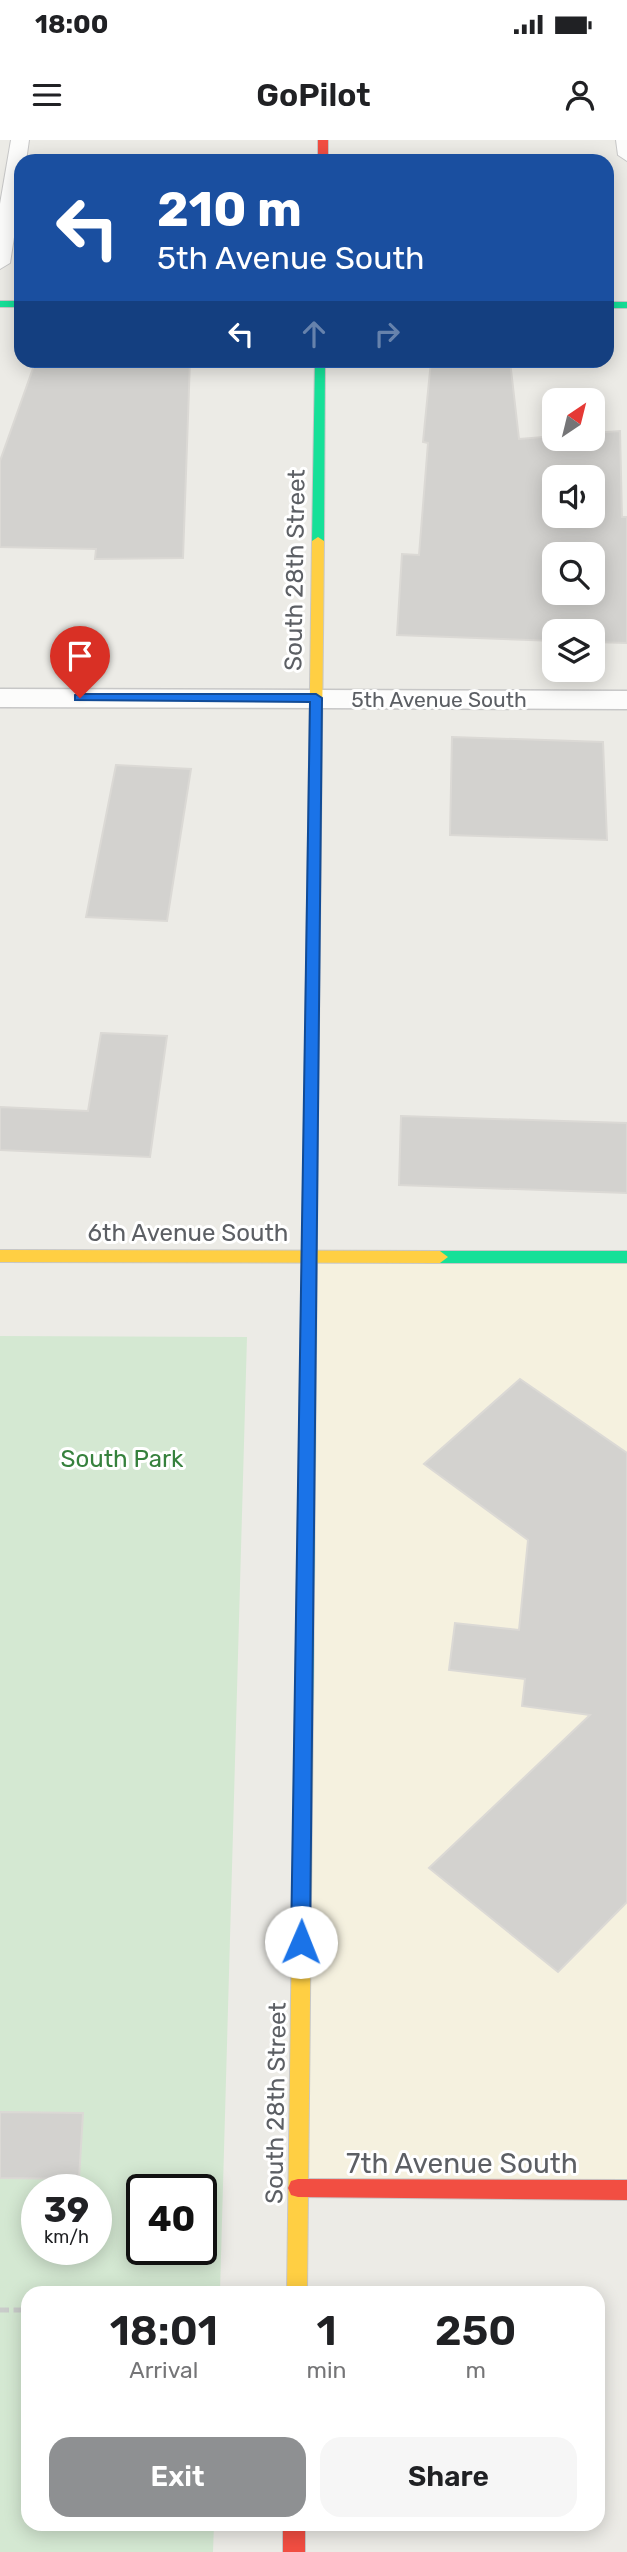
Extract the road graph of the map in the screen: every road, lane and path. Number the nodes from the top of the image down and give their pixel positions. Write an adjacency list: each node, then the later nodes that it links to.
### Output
1 (625, 140): 2 (lane)
2 (627, 155)
3 (14, 177): 4 (lane)
4 (0, 263)
5 (320, 368): 7 (street, South 28th Street)
6 (0, 698): 7 (street, 5th Avenue South)
7 (316, 698): 8 (street, 5th Avenue South); 10 (street, South 28th Street)
8 (627, 699)
9 (0, 1256): 10 (street, 6th Avenue South)
10 (309, 1256): 11 (street, 6th Avenue South); 12 (street, South 28th Street)
11 (627, 1257)
12 (298, 2188): 13 (street, 7th Avenue South); 14 (street, South 28th Street)
13 (627, 2190)
14 (297, 2286)
15 (0, 2310): 16 (path)
16 (21, 2310)
17 (294, 2531): 18 (street)
18 (294, 2552)

